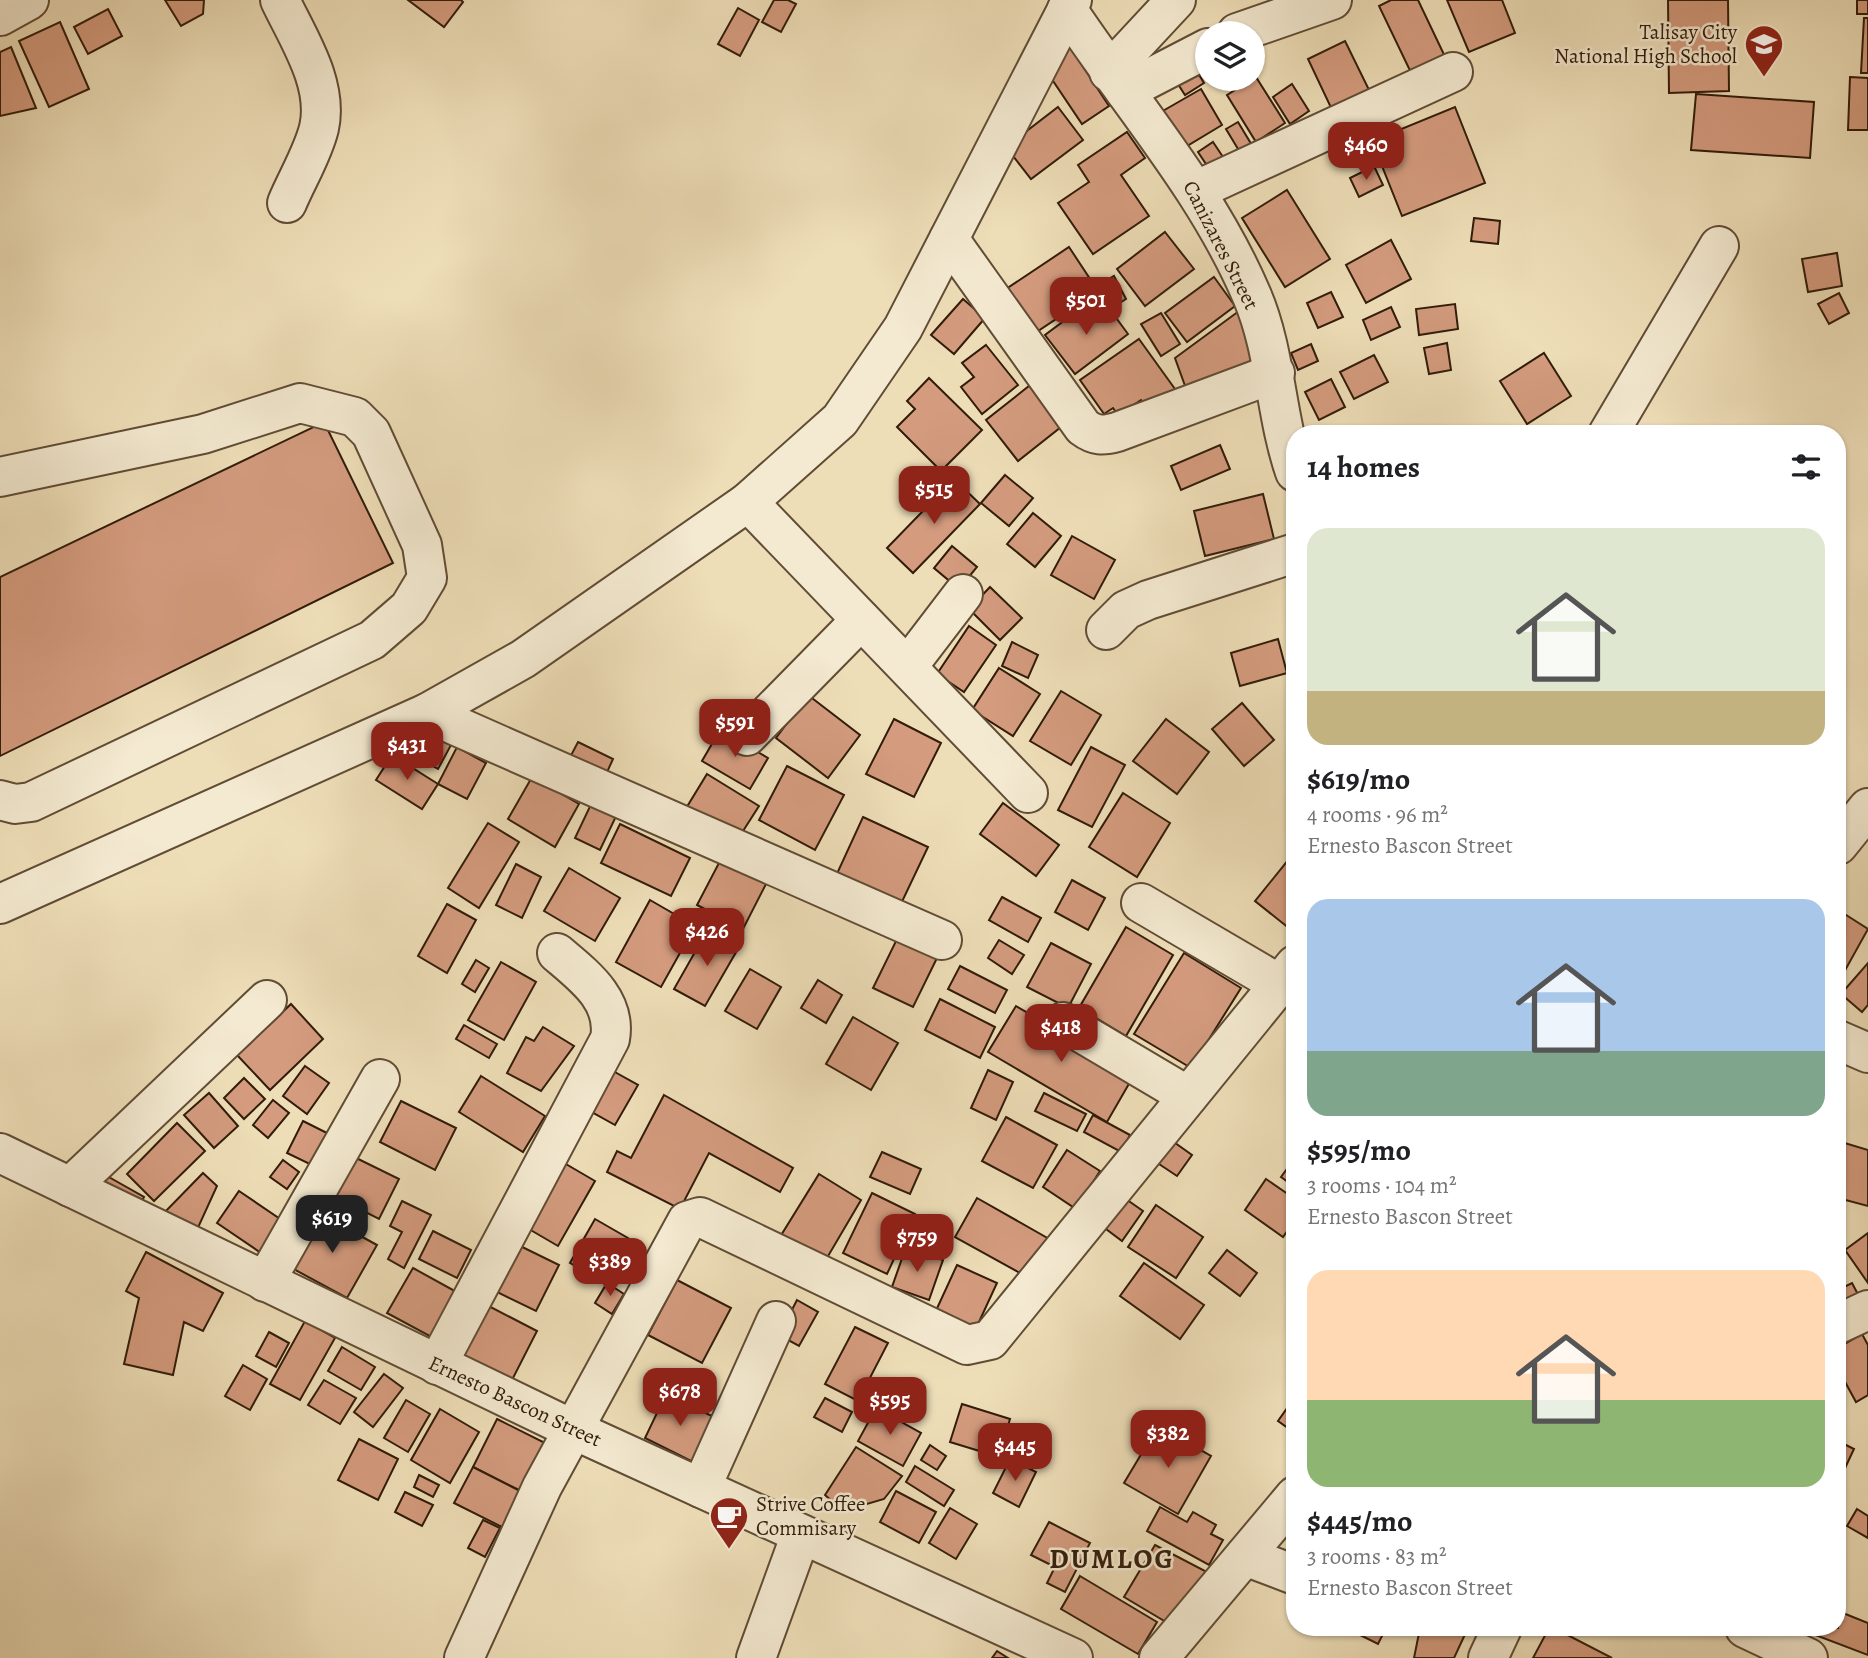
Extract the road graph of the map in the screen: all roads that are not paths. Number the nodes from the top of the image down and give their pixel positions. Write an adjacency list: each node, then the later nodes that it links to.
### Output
1 (29, 0): 6 (street)
2 (280, 0): 12 (street)
3 (1176, 0): 10 (street)
4 (1332, 0): 7 (street)
5 (1070, 5): 10 (street, Canizares Street); 13 (street)
6 (0, 16)
7 (1265, 23)
8 (1195, 53): 10 (street)
9 (1453, 72): 11 (street)
10 (1117, 82): 11 (street, Canizares Street)
11 (1197, 190): 15 (street, Canizares Street)
12 (287, 203)
13 (949, 239): 15 (street); 19 (street)
14 (1719, 246): 16 (street)
15 (1275, 373): 17 (street, Canizares Street)
16 (1613, 425)
17 (1286, 440)
18 (0, 477): 28 (street)
19 (748, 502): 22 (street); 25 (street)
20 (1286, 556): 23 (street)
21 (963, 594): 24 (street)
22 (861, 620): 24 (street); 26 (street)
23 (1106, 630)
24 (908, 666): 27 (street)
25 (427, 713): 34 (street); 35 (street)
26 (747, 736)
27 (1028, 793)
28 (0, 800)
29 (1868, 808): 30 (street)
30 (1846, 836)
31 (1846, 849): 32 (street)
32 (1868, 857)
33 (1141, 903): 37 (street)
34 (0, 904)
35 (942, 940)
36 (557, 953): 51 (street)
37 (1286, 974)
38 (1286, 975): 44 (street)
39 (267, 1000): 46 (street)
40 (1063, 1022): 44 (street)
41 (1846, 1043): 42 (street)
42 (1868, 1053)
43 (380, 1080): 47 (street)
44 (1188, 1096): 52 (street)
45 (0, 1153): 46 (street, Ernesto Bascon Street)
46 (71, 1187): 47 (street, Ernesto Bascon Street)
47 (265, 1282): 51 (street, Ernesto Bascon Street)
48 (1868, 1310): 49 (street)
49 (1846, 1320)
50 (776, 1321): 53 (street)
51 (437, 1365): 52 (street, Ernesto Bascon Street)
52 (574, 1430): 53 (street, Ernesto Bascon Street); 60 (street)
53 (701, 1488): 55 (street, Ernesto Bascon Street)
54 (1286, 1507): 56 (street)
55 (801, 1534): 61 (street); 62 (street, Ernesto Bascon Street)
56 (1245, 1556): 57 (street); 63 (street)
57 (1286, 1572)
58 (1498, 1636): 64 (street)
59 (1762, 1636): 65 (street)
60 (464, 1658)
61 (756, 1658)
62 (1073, 1658)
63 (1159, 1658)
64 (1488, 1658)
65 (1808, 1658)

